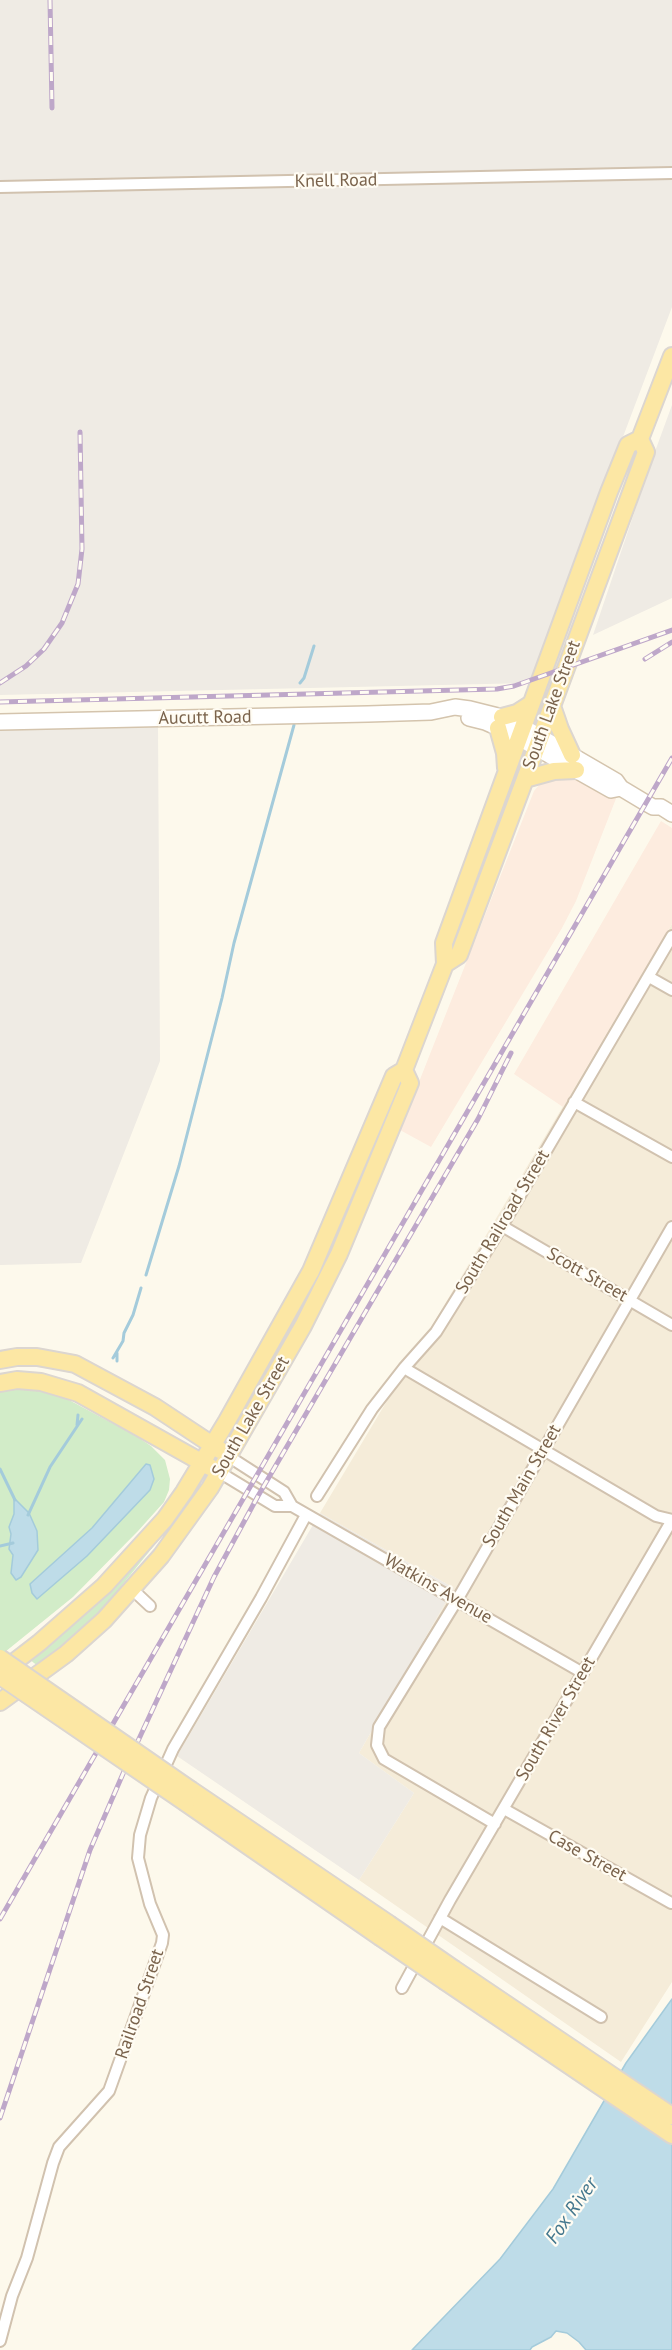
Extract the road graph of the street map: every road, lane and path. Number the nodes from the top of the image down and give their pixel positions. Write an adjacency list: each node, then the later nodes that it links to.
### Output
1 (672, 173): 2 (street, Knell Road)
2 (0, 187)
3 (672, 356): 4 (main road, South Lake Street)
4 (640, 439): 5 (main road, South Lake Street); 6 (main road, South Lake Street)
5 (531, 704): 8 (main road); 9 (main road, South Lake Street)
6 (552, 706): 10 (main road, South Lake Street); 11 (main road)
7 (0, 722): 8 (street, Aucutt Road)
8 (500, 722): 9 (street, Aucutt Road); 12 (main road)
9 (521, 732): 10 (street, Aucutt Road); 12 (main road, South Lake Street)
10 (539, 743): 11 (street, Aucutt Road); 13 (main road, South Lake Street)
11 (574, 763): 13 (main road); 14 (street, Aucutt Road)
12 (507, 771): 18 (main road, South Lake Street)
13 (525, 779): 18 (main road, South Lake Street)
14 (653, 807): 15 (street); 16 (street)
15 (672, 814)
16 (672, 824)
17 (672, 936): 19 (street, South Railroad Street)
18 (445, 964): 21 (main road, South Lake Street)
19 (649, 977): 20 (street); 22 (street, South Railroad Street)
20 (672, 990)
21 (404, 1070): 31 (main road, South Lake Street); 33 (main road, South Lake Street)
22 (574, 1102): 23 (street); 24 (street, South Railroad Street)
23 (672, 1157)
24 (502, 1226): 26 (street, Scott Street); 29 (street, South Railroad Street)
25 (672, 1227): 26 (street, South Main Street)
26 (630, 1300): 27 (street, Scott Street); 32 (street, South Main Street)
27 (672, 1324)
28 (0, 1360): 31 (main road)
29 (404, 1368): 32 (street); 36 (street, South Railroad Street)
30 (0, 1383): 34 (main road)
31 (213, 1444): 33 (main road); 34 (main road, South Lake Street)
32 (543, 1450): 39 (street); 41 (street, South Main Street)
33 (228, 1456): 35 (main road, South Lake Street); 37 (street, Watkins Avenue)
34 (202, 1463): 35 (main road); 45 (main road, South Lake Street)
35 (219, 1472): 37 (street, Watkins Avenue); 40 (main road, South Lake Street)
36 (317, 1496)
37 (292, 1506): 38 (street, Watkins Avenue)
38 (306, 1515): 41 (street, Watkins Avenue); 57 (street, Railroad Street)
39 (672, 1520): 44 (street, South River Street)
40 (133, 1590): 42 (street); 46 (main road, South Lake Street)
41 (457, 1600): 44 (street, Watkins Avenue); 49 (street, South Main Street)
42 (150, 1606)
43 (0, 1658): 47 (main road, bridge)
44 (583, 1673): 48 (street, South River Street)
45 (0, 1675): 47 (main road, bridge)
46 (0, 1702)
47 (189, 1796): 54 (main road, bridge)
48 (504, 1809): 49 (street, South River Street); 50 (street, Case Street)
49 (495, 1824): 51 (street, South River Street)
50 (671, 1903)
51 (440, 1918): 52 (street, South River Street); 53 (street)
52 (402, 1988)
53 (601, 2017)
54 (547, 2041): 55 (main road); 56 (main road)
55 (672, 2116)
56 (672, 2135)
57 (0, 2341)

